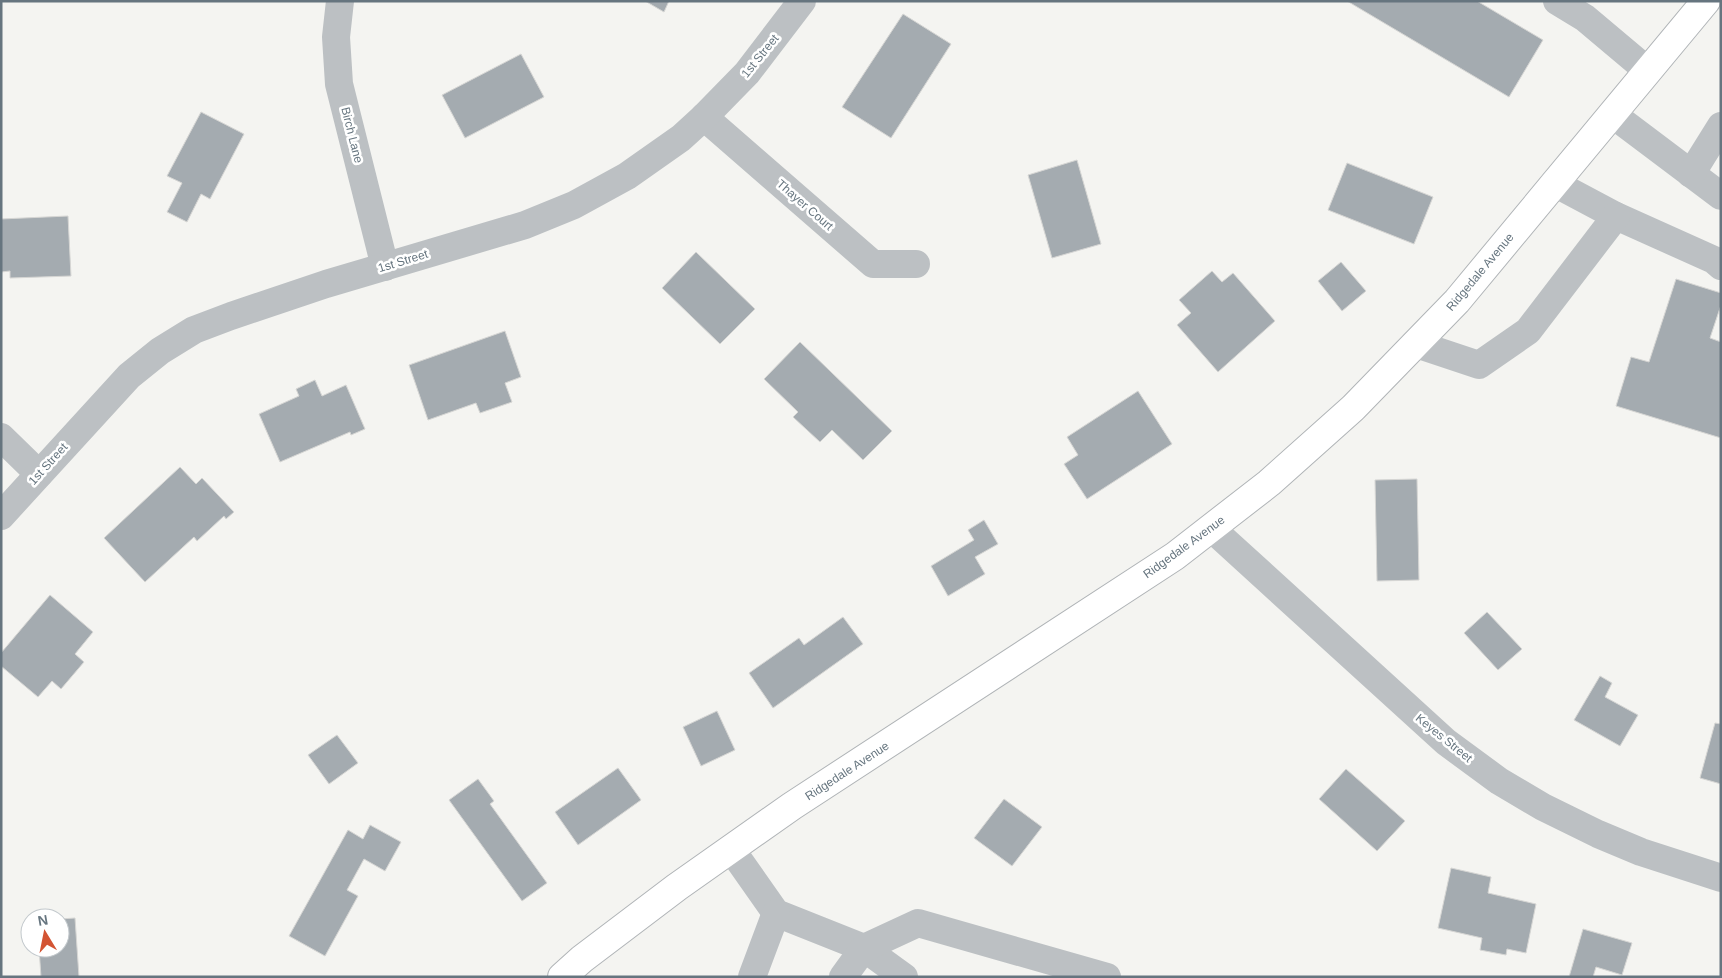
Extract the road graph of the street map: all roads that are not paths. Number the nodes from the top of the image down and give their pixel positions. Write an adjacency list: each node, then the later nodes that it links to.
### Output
1 (340, 1): 15 (street, Birch Lane)
2 (802, 1): 7 (street, 1st Street)
3 (1558, 1): 5 (street)
4 (1706, 1): 5 (main road, Ridgedale Avenue)
5 (1648, 71): 6 (main road, Ridgedale Avenue)
6 (1612, 114): 9 (street); 10 (main road, Ridgedale Avenue)
7 (704, 117): 13 (street, Thayer Court); 15 (street, 1st Street)
8 (1721, 126): 9 (street)
9 (1691, 174): 11 (street)
10 (1554, 183): 12 (street); 16 (main road, Ridgedale Avenue)
11 (1721, 196)
12 (1616, 216): 14 (street); 16 (street)
13 (916, 264)
14 (1721, 266)
15 (385, 267): 18 (street, 1st Street)
16 (1416, 344): 20 (main road, Ridgedale Avenue)
17 (1, 437): 18 (street)
18 (39, 474): 19 (street, 1st Street)
19 (1, 516)
20 (1211, 528): 21 (main road, Ridgedale Avenue); 22 (street, Keyes Street)
21 (732, 849): 23 (street); 25 (main road, Ridgedale Avenue)
22 (1721, 878)
23 (776, 913): 24 (street); 26 (street)
24 (864, 948): 27 (street); 28 (street); 29 (street)
25 (562, 977)
26 (752, 977)
27 (843, 977)
28 (904, 977)
29 (1107, 977)

